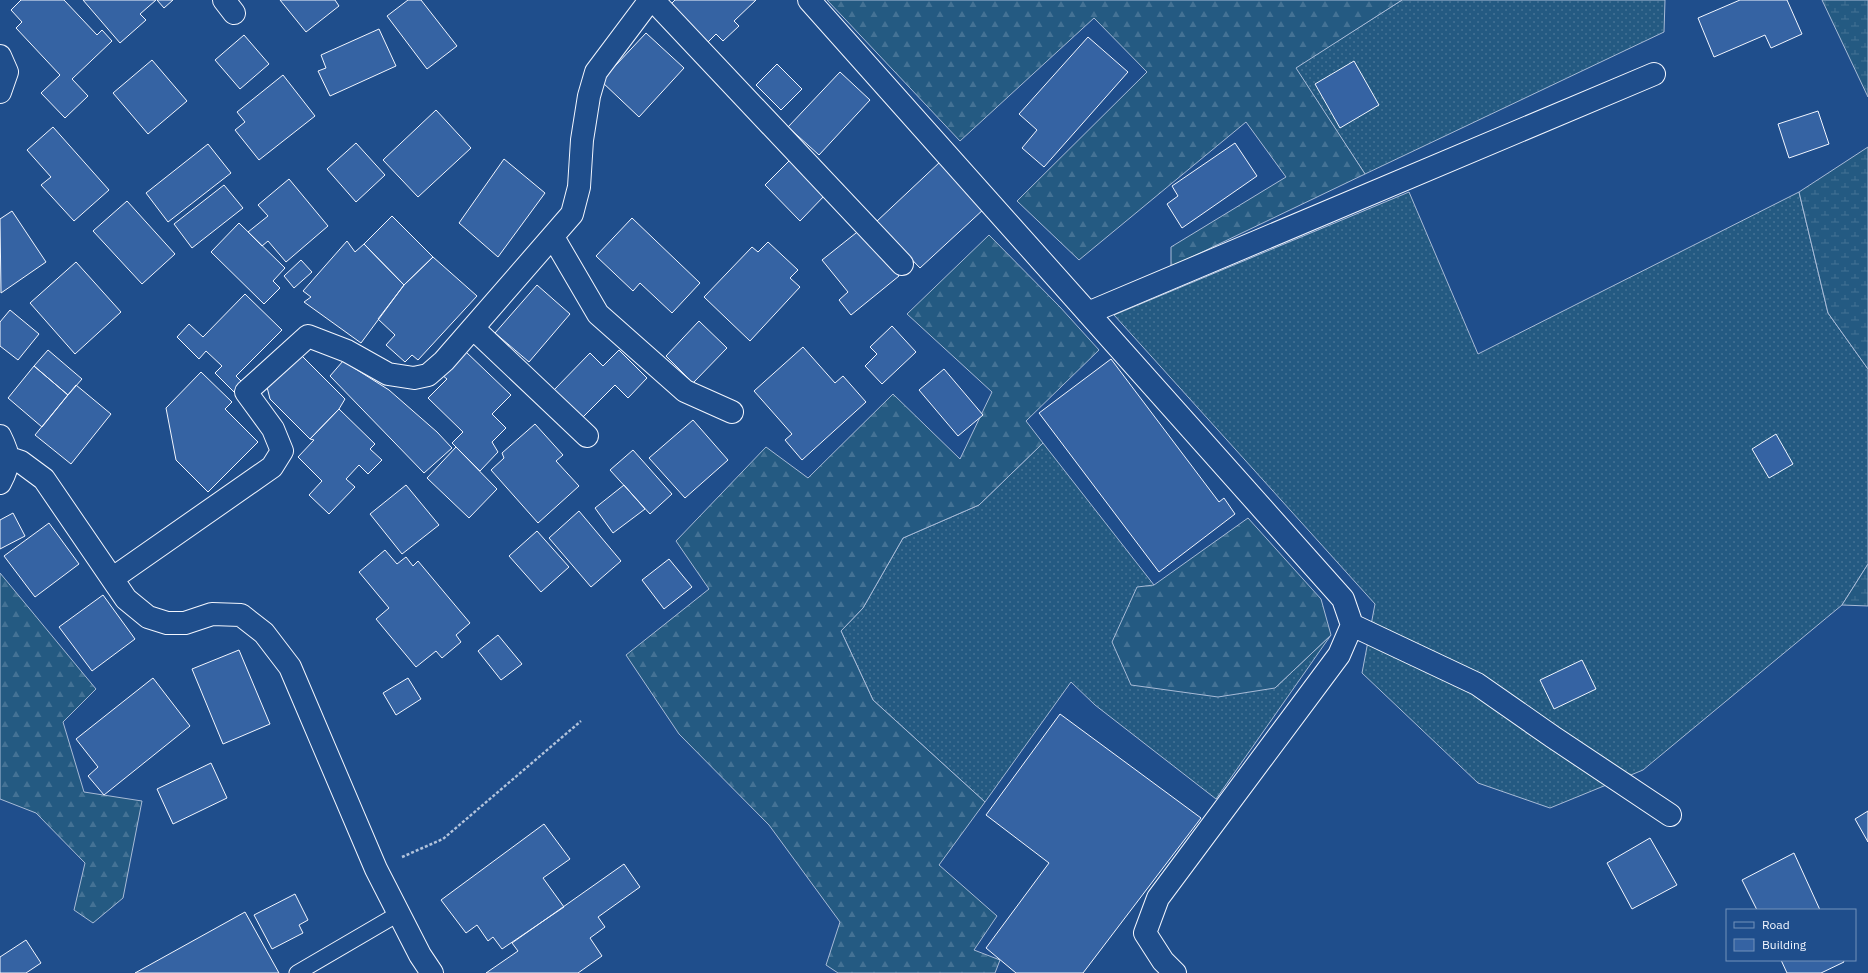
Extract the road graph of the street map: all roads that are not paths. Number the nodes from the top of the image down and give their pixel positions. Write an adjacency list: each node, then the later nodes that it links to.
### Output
1 (652, 0): 6 (street); 7 (street)
2 (809, 0): 8 (street)
3 (0, 56): 5 (street)
4 (1654, 74): 8 (street)
5 (0, 92)
6 (553, 237): 9 (street); 10 (street)
7 (902, 264)
8 (1088, 313): 16 (street)
9 (472, 328): 12 (street); 15 (street)
10 (732, 412)
11 (0, 436): 13 (street)
12 (587, 436)
13 (9, 458): 14 (street); 15 (street)
14 (0, 483)
15 (113, 578): 18 (street)
16 (1352, 625): 17 (street); 21 (street)
17 (1670, 815)
18 (398, 914): 19 (lane); 20 (street)
19 (297, 973)
20 (432, 973)
21 (1176, 973)

